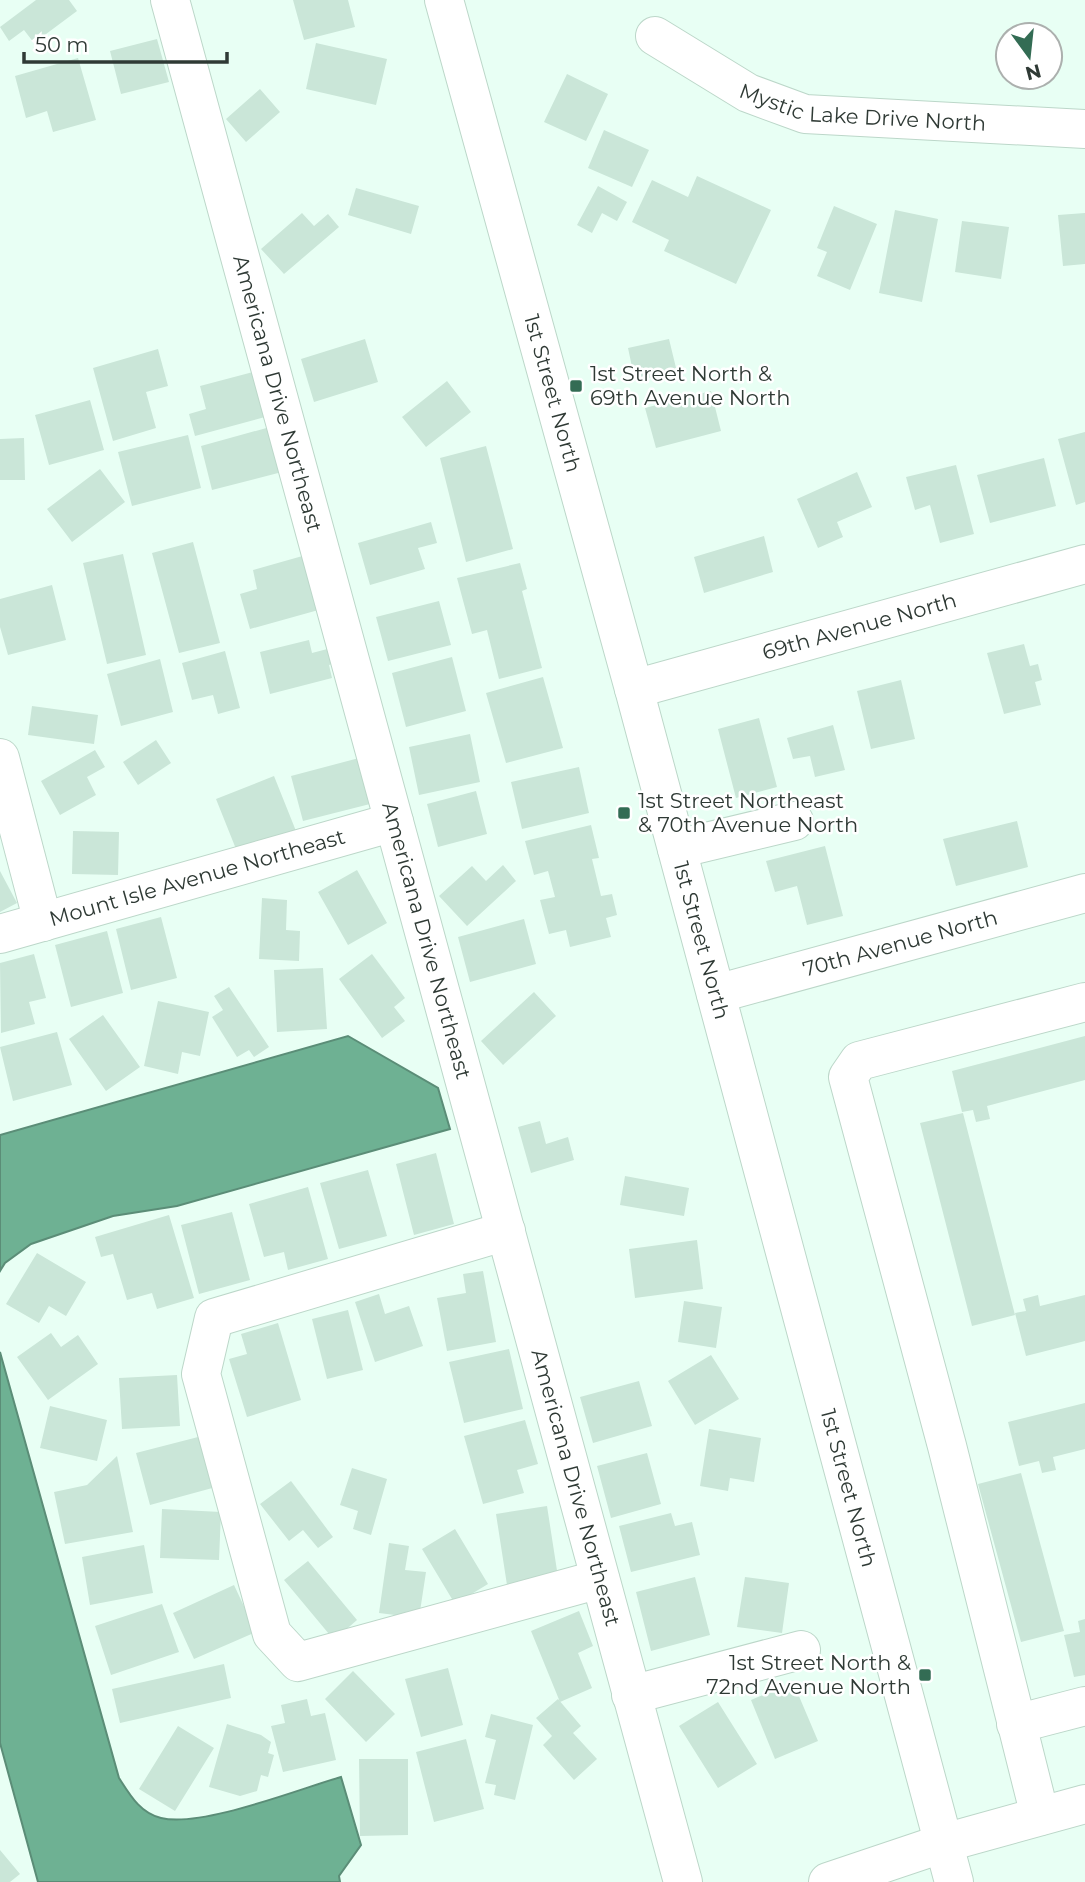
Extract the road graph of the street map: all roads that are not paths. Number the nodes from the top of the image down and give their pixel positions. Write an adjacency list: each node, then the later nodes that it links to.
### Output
1 (170, 0): 9 (street, Americana Drive Northeast)
2 (444, 0): 6 (street, 1st Street North)
3 (655, 36): 4 (street, Mystic Lake Drive North)
4 (1085, 129)
5 (1085, 564): 6 (street, 69th Avenue North)
6 (634, 689): 10 (street, 1st Street North)
7 (0, 758): 12 (street)
8 (794, 821): 10 (street)
9 (394, 822): 12 (street, Mount Isle Avenue Northeast); 16 (street, Americana Drive Northeast)
10 (677, 849): 14 (street, 1st Street North)
11 (1085, 893): 14 (street, 70th Avenue North)
12 (43, 922): 13 (street, Mount Isle Avenue Northeast)
13 (0, 934)
14 (716, 994): 24 (street, 1st Street North)
15 (1085, 1002): 21 (street)
16 (506, 1231): 17 (street, Americana Drive Northeast); 17 (street)
17 (600, 1579): 19 (street, Americana Drive Northeast)
18 (801, 1650): 19 (street)
19 (631, 1695): 26 (street, Americana Drive Northeast)
20 (1085, 1706): 21 (street)
21 (1016, 1724): 23 (street)
22 (1085, 1804): 23 (street)
23 (1040, 1816): 24 (street)
24 (944, 1843): 25 (street); 27 (street, 1st Street North)
25 (844, 1880)
26 (682, 1882)
27 (954, 1882)

